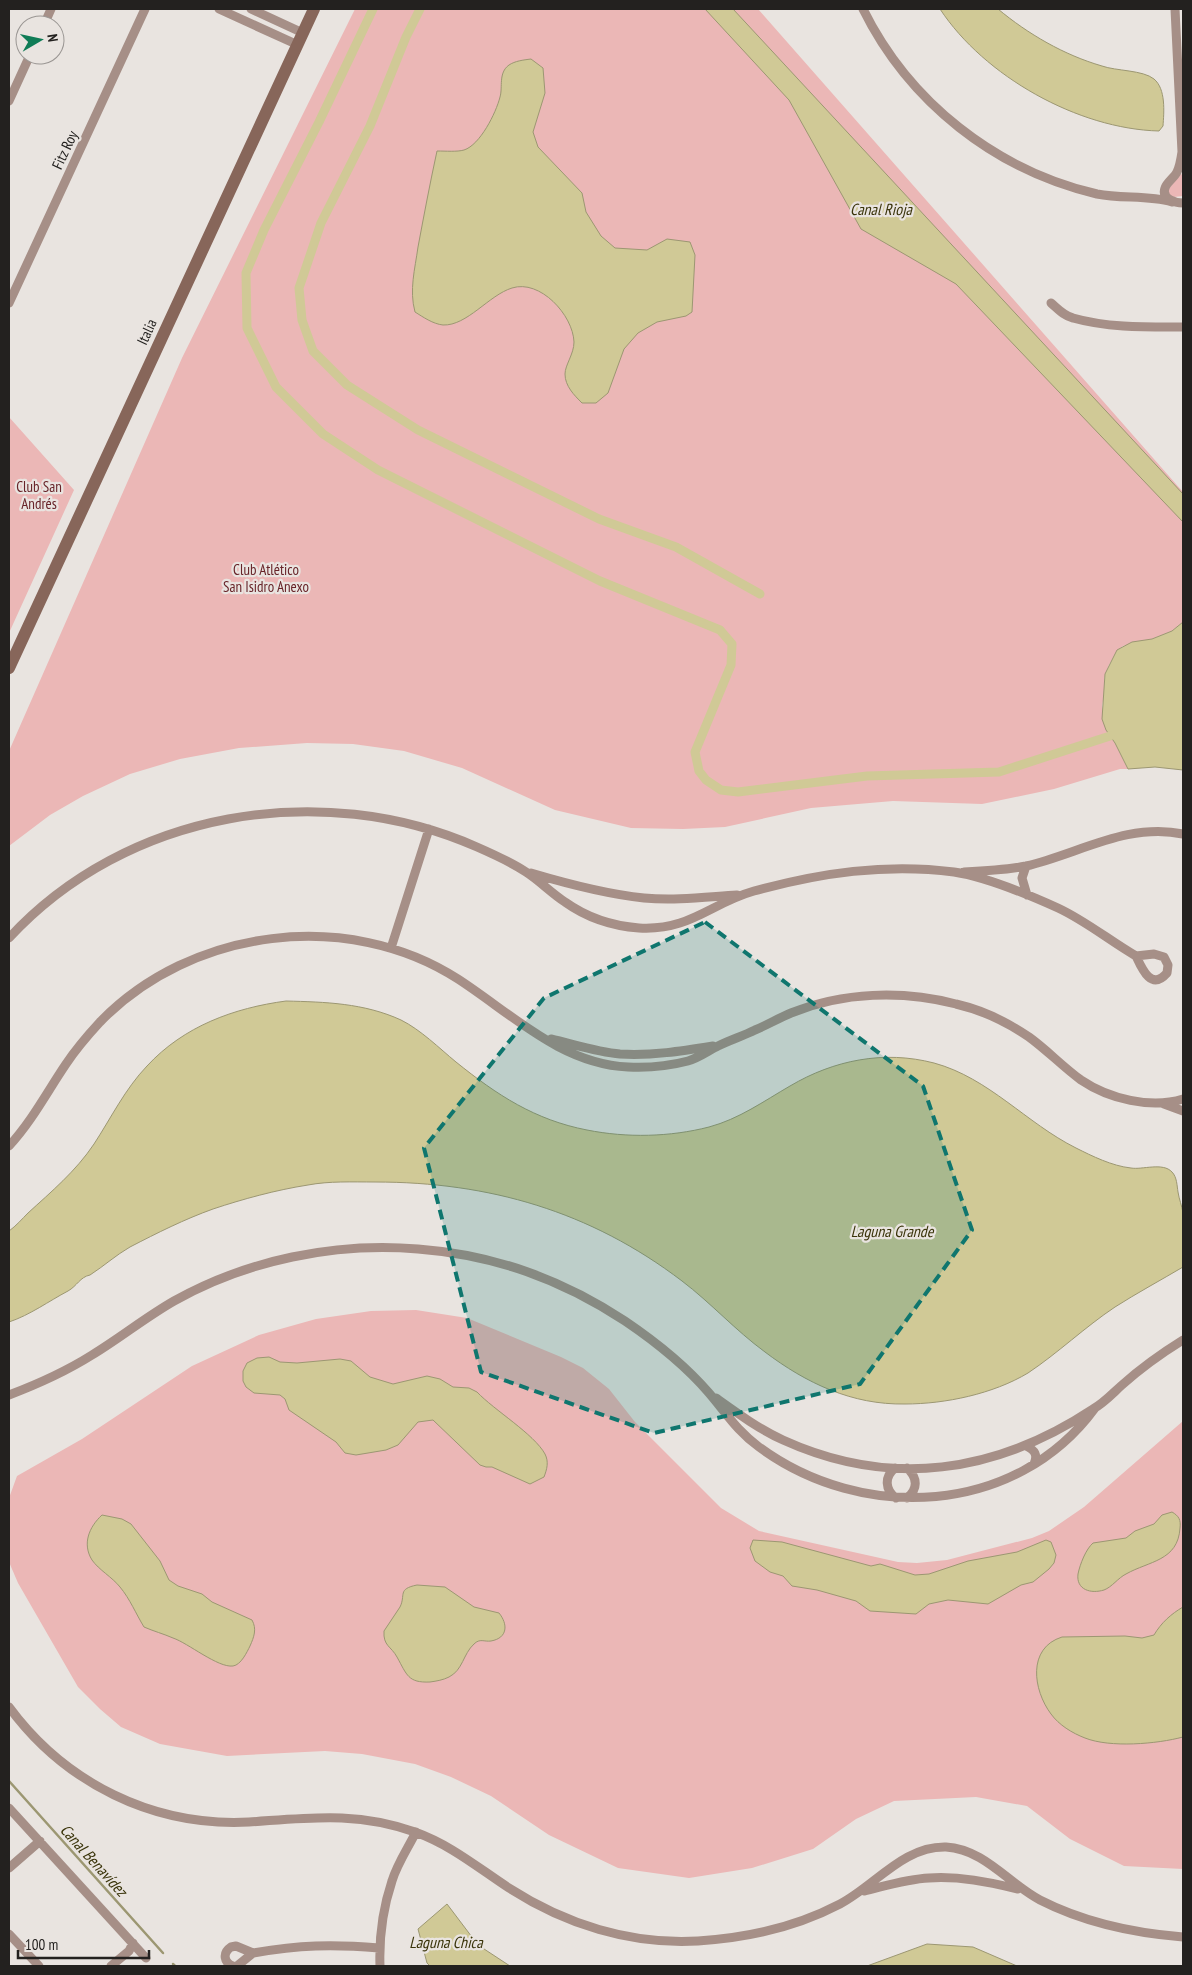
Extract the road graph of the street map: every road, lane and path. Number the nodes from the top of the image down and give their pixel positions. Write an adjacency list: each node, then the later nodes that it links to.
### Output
1 (145, 9): 16 (street, Fitz Roy)
2 (219, 9): 7 (street)
3 (251, 9): 7 (street)
4 (314, 9): 7 (street, Italia)
5 (863, 9): 13 (street)
6 (1175, 9): 10 (street)
7 (300, 39): 19 (street, Italia)
8 (25, 65): 9 (street)
9 (9, 101)
10 (1183, 154): 11 (street)
11 (1180, 170): 12 (street)
12 (1165, 187): 13 (street); 14 (street)
13 (1147, 198): 14 (street)
14 (1172, 202): 15 (street)
15 (1183, 204)
16 (9, 303)
17 (1051, 303): 18 (street)
18 (1183, 327)
19 (9, 668)
20 (429, 829): 23 (street); 31 (street); 32 (street)
21 (1183, 834): 22 (street)
22 (1026, 866): 24 (street); 27 (street)
23 (526, 871): 25 (street); 29 (street)
24 (956, 872): 26 (street); 27 (street)
25 (573, 886): 28 (street); 29 (street)
26 (742, 894): 28 (street); 30 (street)
27 (1027, 895): 33 (street)
28 (698, 897): 30 (street)
29 (567, 903): 30 (street)
30 (701, 916)
31 (9, 938)
32 (391, 948): 34 (street); 39 (street)
33 (1136, 956)
34 (542, 1037): 35 (street); 35 (street)
35 (721, 1044): 37 (street)
36 (1183, 1098): 37 (street)
37 (1161, 1103): 38 (street)
38 (1183, 1111)
39 (9, 1146)
40 (1183, 1340): 43 (street)
41 (709, 1394): 42 (street); 44 (street); 46 (street)
42 (9, 1395)
43 (1095, 1408): 45 (street); 47 (street)
44 (780, 1438): 46 (street); 48 (street)
45 (1026, 1446): 47 (street); 49 (street)
46 (770, 1455): 50 (street)
47 (1034, 1464): 51 (street)
48 (895, 1468): 49 (street); 50 (street)
49 (907, 1468): 51 (street)
50 (896, 1498): 51 (street)
51 (907, 1498)
52 (9, 1707): 54 (street)
53 (9, 1808): 55 (street)
54 (416, 1832): 62 (street); 66 (street)
55 (40, 1841): 58 (street); 65 (street)
56 (990, 1864): 57 (street); 60 (street); 61 (street)
57 (893, 1866): 59 (street); 62 (street)
58 (9, 1868)
59 (900, 1882): 60 (street); 62 (street)
60 (984, 1882): 61 (street)
61 (1021, 1890): 64 (street)
62 (861, 1891)
63 (9, 1934): 69 (street)
64 (1183, 1937)
65 (133, 1943): 68 (street); 70 (street)
66 (379, 1948): 67 (street); 72 (street)
67 (253, 1953): 71 (street); 71 (street)
68 (146, 1958)
69 (39, 1966)
70 (111, 1966)
71 (235, 1966)
72 (380, 1966)

